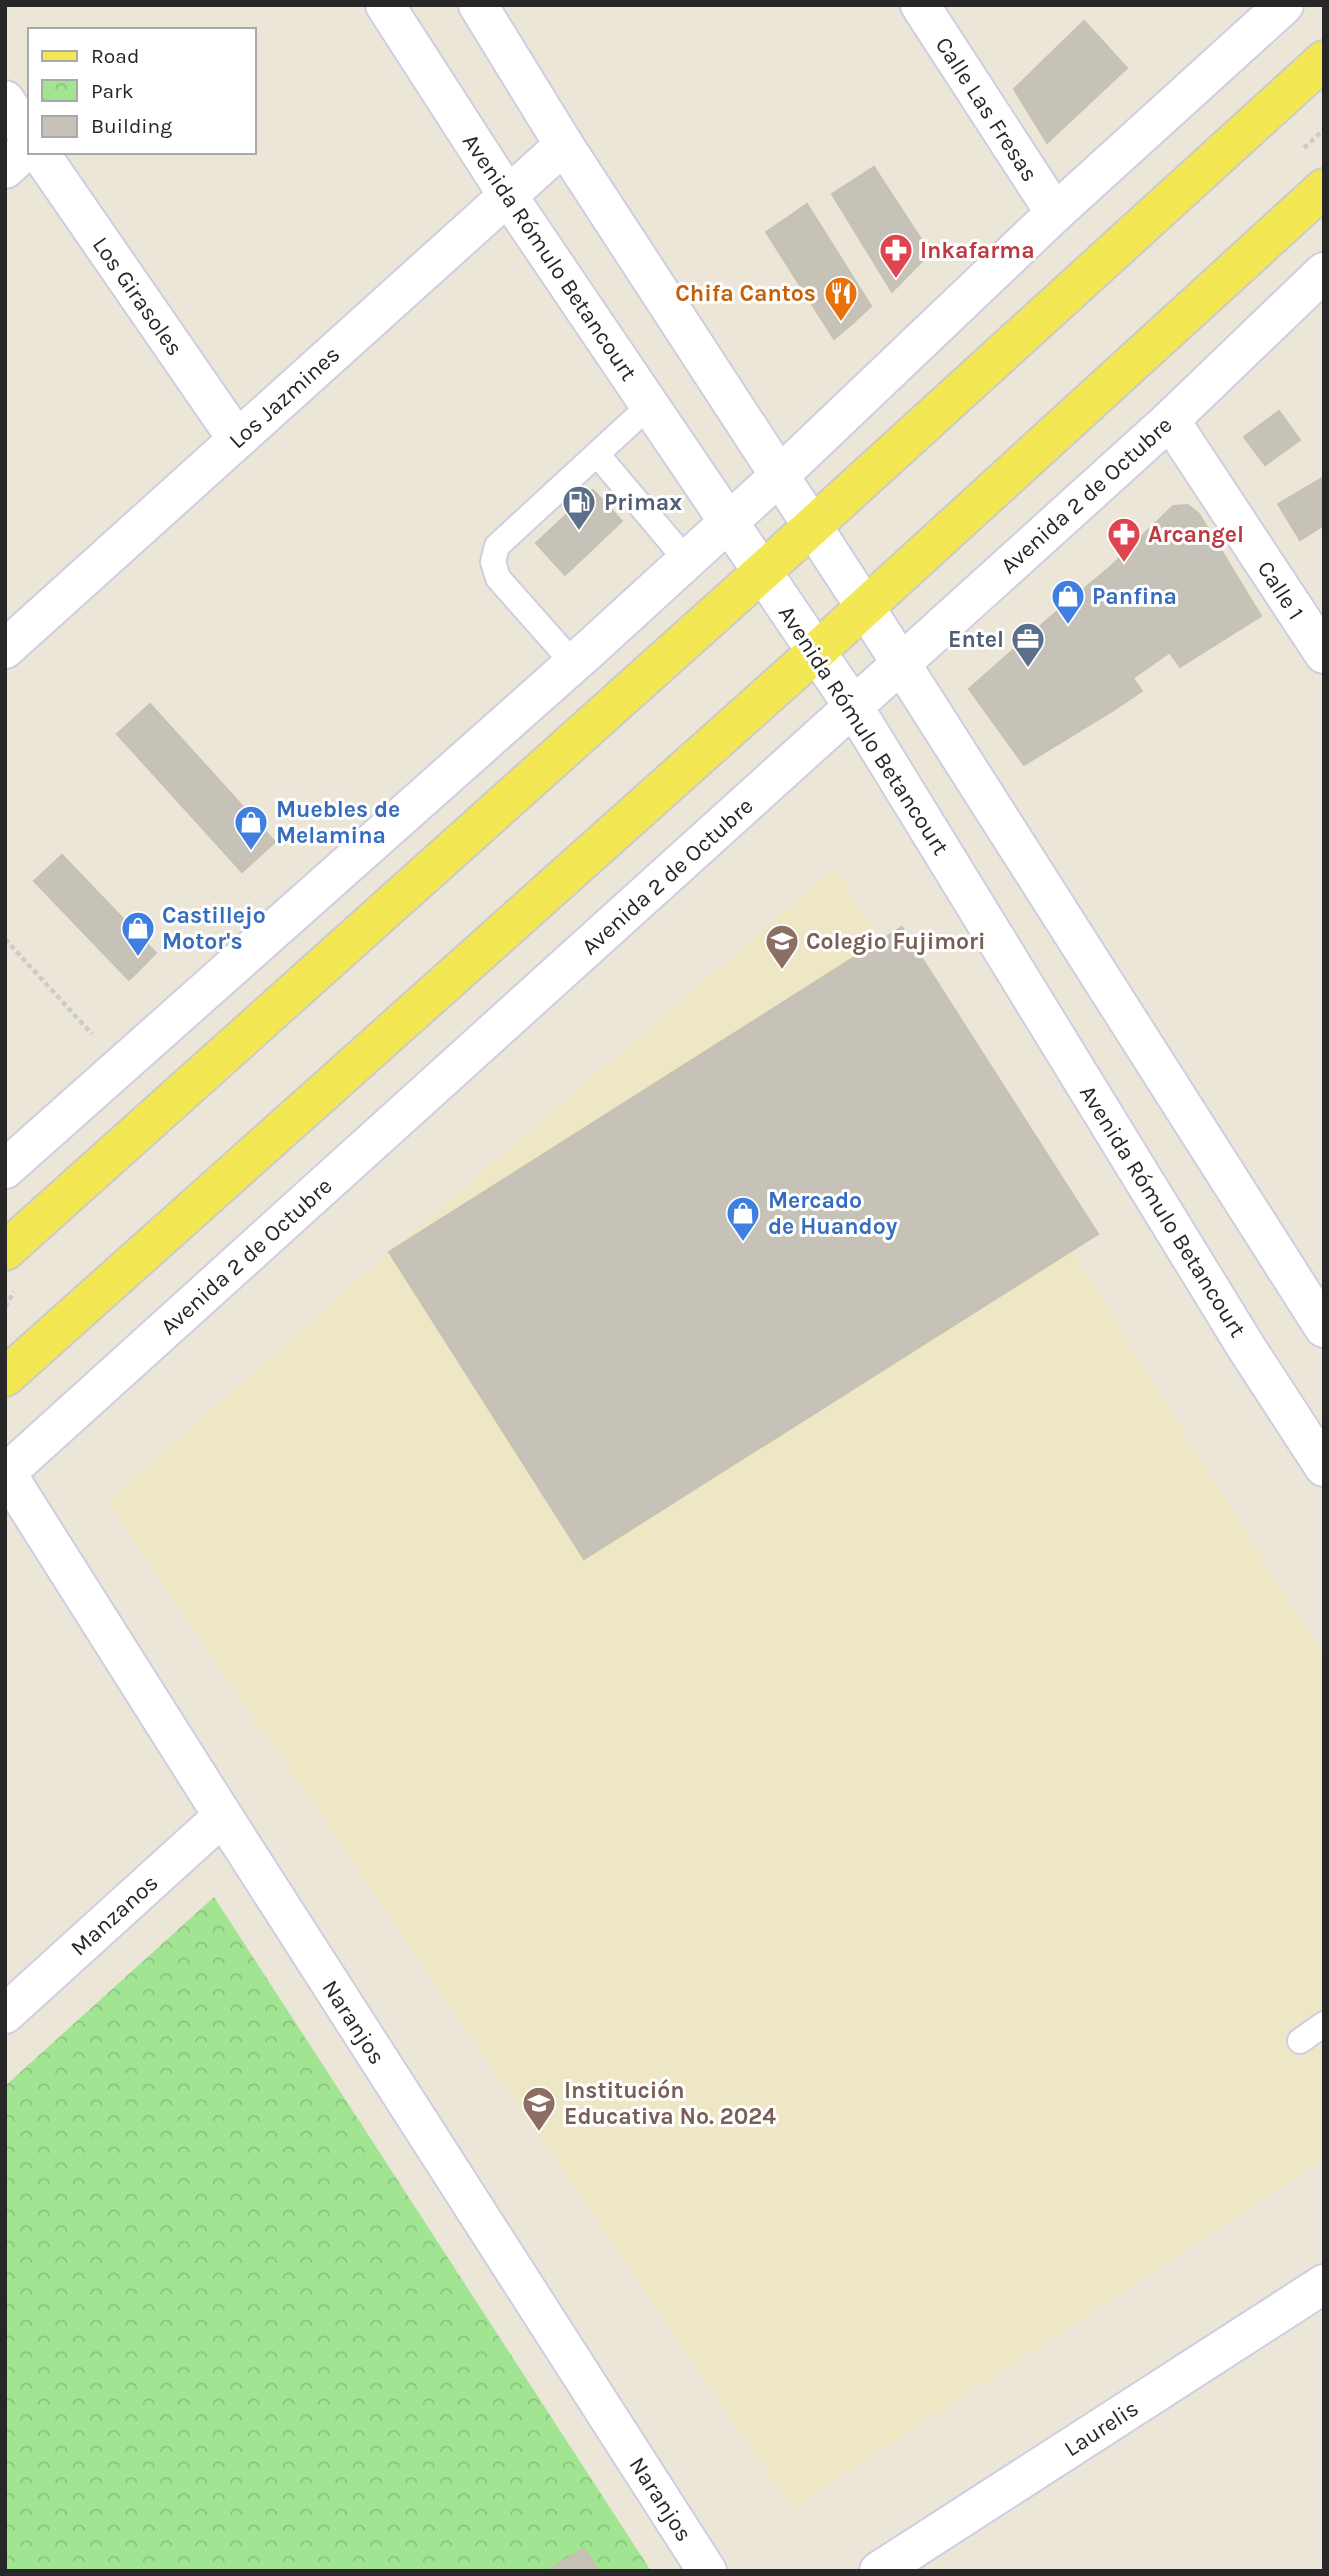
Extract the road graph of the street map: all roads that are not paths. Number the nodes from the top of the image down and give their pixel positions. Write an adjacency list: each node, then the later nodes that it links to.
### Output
1 (385, 5): 13 (street, Avenida Rómulo Betancourt)
2 (478, 5): 8 (street)
3 (920, 5): 14 (street, Calle Las Fresas)
4 (1284, 5): 14 (street)
5 (1324, 60): 22 (main road)
6 (5, 100): 7 (street)
7 (28, 136)
8 (564, 145): 13 (street, Los Jazmines); 20 (street)
9 (28, 148): 11 (street)
10 (40, 154): 18 (street, Los Girasoles)
11 (5, 169)
12 (1324, 188): 25 (main road)
13 (508, 196): 16 (street, Avenida Rómulo Betancourt); 18 (street, Los Jazmines)
14 (1055, 214): 20 (street)
15 (1324, 272): 17 (street, Avenida 2 de Octubre)
16 (649, 406): 19 (lane); 21 (street, Avenida Rómulo Betancourt)
17 (1170, 420): 28 (street, Calle 1); 29 (street, Avenida 2 de Octubre)
18 (237, 439): 26 (street, Los Jazmines)
19 (597, 454): 23 (lane); 30 (lane)
20 (780, 475): 21 (street); 22 (street)
21 (727, 523): 23 (street); 24 (street, Avenida Rómulo Betancourt)
22 (813, 525): 24 (main road); 25 (street)
23 (687, 561): 30 (street)
24 (762, 572): 27 (street, Avenida Rómulo Betancourt); 33 (main road)
25 (865, 607): 27 (main road); 29 (street)
26 (5, 649)
27 (817, 651): 31 (street, Avenida Rómulo Betancourt); 35 (main road)
28 (1324, 654)
29 (900, 663): 31 (street, Avenida 2 de Octubre); 34 (street)
30 (574, 664): 32 (street)
31 (853, 706): 36 (street, Avenida Rómulo Betancourt); 37 (street, Avenida 2 de Octubre)
32 (5, 1169)
33 (5, 1251)
34 (1324, 1328)
35 (5, 1377)
36 (1324, 1467)
37 (6, 1473): 38 (street, Naranjos)
38 (223, 1816): 39 (street, Manzanos); 43 (street, Naranjos)
39 (5, 2014)
40 (1324, 2024): 41 (lane)
41 (1300, 2041)
42 (1324, 2284): 44 (street, Laurelis)
43 (707, 2571)
44 (878, 2571)

